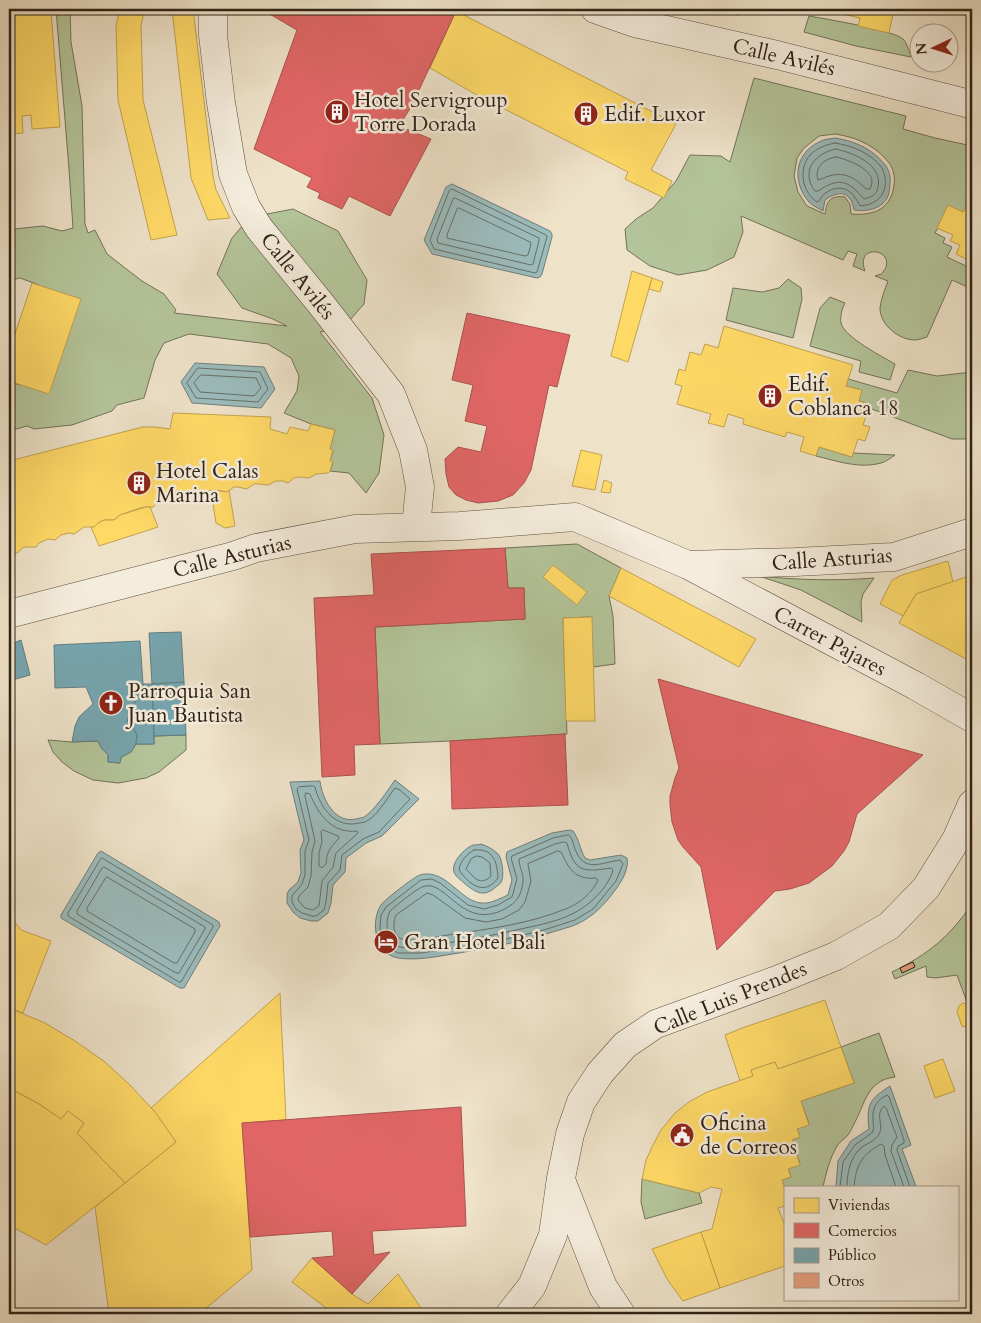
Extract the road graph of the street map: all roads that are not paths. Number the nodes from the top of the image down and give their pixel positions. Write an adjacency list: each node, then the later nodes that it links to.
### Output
1 (213, 9): 4 (street, Calle Avilés)
2 (595, 9): 3 (street, Calle Avilés)
3 (972, 105)
4 (416, 526): 5 (street, Calle Asturias); 8 (street, Calle Asturias)
5 (460, 526): 7 (street, Carrer Pajares)
6 (972, 532): 7 (street, Calle Asturias)
7 (688, 565): 9 (street, Carrer Pajares)
8 (9, 614)
9 (972, 718)
10 (972, 804): 11 (street, Calle Luis Prendes)
11 (561, 1178): 12 (street, Calle Luis Prendes); 13 (street)
12 (510, 1314)
13 (621, 1314)

